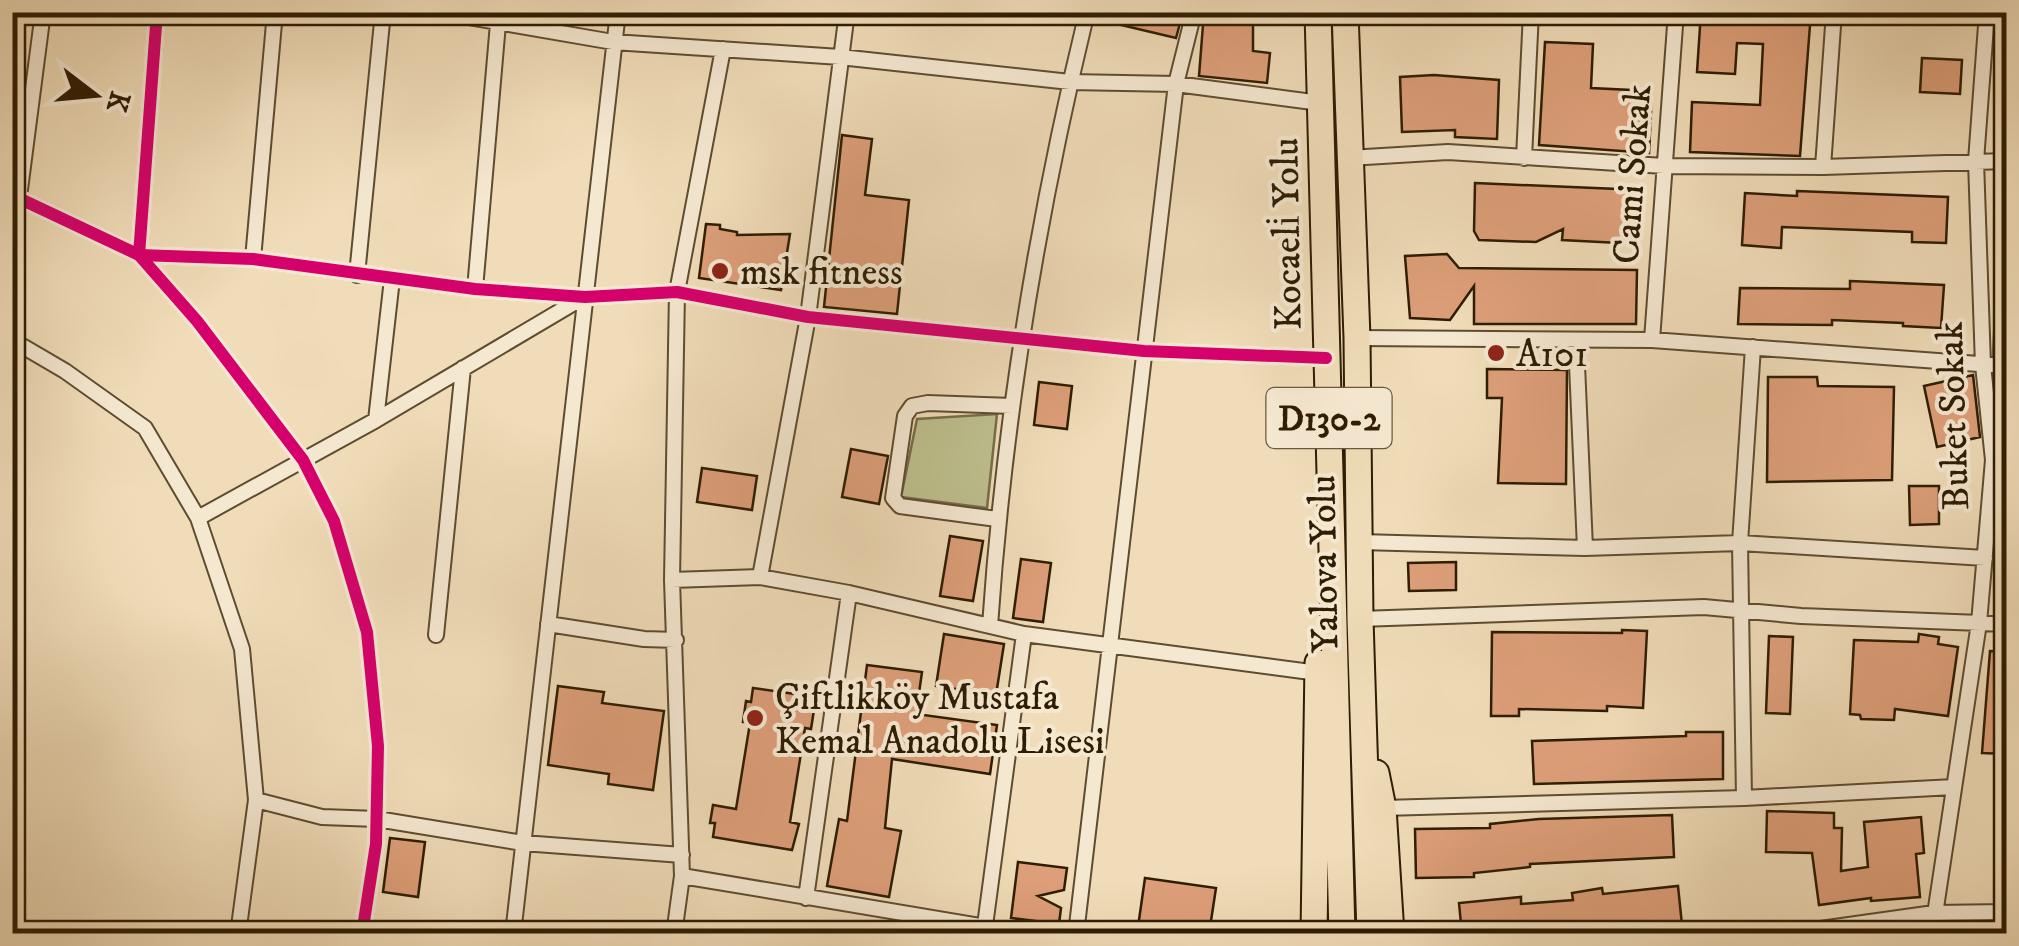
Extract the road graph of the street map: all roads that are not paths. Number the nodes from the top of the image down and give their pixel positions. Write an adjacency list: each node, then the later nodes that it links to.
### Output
1 (43, 12): 29 (street)
2 (157, 12): 30 (street)
3 (274, 12): 31 (street)
4 (383, 12): 32 (street)
5 (439, 12): 16 (street)
6 (618, 12): 17 (street)
7 (847, 12): 19 (street)
8 (1087, 12): 20 (street)
9 (1194, 12): 21 (street)
10 (1318, 12): 22 (highway, Kocaeli̇ Yolu / D130-2)
11 (1345, 12): 23 (highway, Yalova Yolu / D130-2)
12 (1531, 12): 24 (street)
13 (1676, 12): 27 (street, Cami Sokak)
14 (1834, 12): 28 (street)
15 (1987, 12): 25 (street, Buket Sokak)
16 (498, 18): 17 (street); 34 (street)
17 (614, 42): 18 (street); 36 (street)
18 (723, 49): 19 (street); 35 (street)
19 (840, 56): 20 (street); 37 (street)
20 (1070, 82): 21 (street); 38 (street)
21 (1176, 84): 22 (street); 44 (street)
22 (1320, 103): 45 (highway, Kocaeli̇ Yolu / D130-2)
23 (1349, 158): 24 (street); 39 (highway, Yalova Yolu / D130-2)
24 (1524, 158): 27 (street)
25 (1976, 161): 26 (street); 28 (street); 46 (street, Buket Sokak)
26 (2006, 161)
27 (1664, 166): 28 (street); 41 (street, Cami Sokak)
28 (1823, 168)
29 (16, 196): 30 (street)
30 (139, 256): 31 (street); 51 (street)
31 (253, 259): 32 (street)
32 (357, 274): 33 (street)
33 (392, 279): 34 (street); 50 (street)
34 (475, 289): 36 (street)
35 (678, 292): 36 (street); 37 (street); 60 (street)
36 (584, 297): 48 (street); 65 (street)
37 (808, 317): 38 (street); 59 (street)
38 (1020, 337): 44 (street); 49 (street)
39 (1357, 338): 42 (street); 55 (highway, Yalova Yolu / D130-2)
40 (12, 340): 53 (street)
41 (1652, 340): 42 (street); 43 (street)
42 (1576, 342): 57 (street)
43 (1753, 347): 46 (street); 56 (street)
44 (1144, 351): 45 (street); 71 (street)
45 (1326, 358): 52 (highway, Kocaeli̇ Yolu / D130-2)
46 (1983, 365): 47 (street); 58 (street, Buket Sokak)
47 (2006, 366)
48 (462, 368): 50 (street); 69 (street)
49 (1012, 406): 54 (street); 54 (street)
50 (376, 420): 51 (street)
51 (302, 460): 53 (street); 78 (street)
52 (1330, 508): 72 (highway); 93 (highway, Kocaeli̇ Yolu / D130-2)
53 (198, 518): 76 (street)
54 (997, 518): 67 (street)
55 (1360, 542): 57 (street); 63 (highway, Yalova Yolu / D130-2)
56 (1740, 543): 57 (street); 58 (street); 62 (street)
57 (1585, 548)
58 (1985, 558): 64 (street, Buket Sokak)
59 (760, 577): 60 (street); 61 (street)
60 (672, 580): 70 (street)
61 (849, 593): 67 (street); 82 (street)
62 (1741, 610): 63 (street); 64 (street); 75 (street)
63 (1360, 619): 73 (highway, Yalova Yolu / D130-2)
64 (1979, 622): 66 (street); 74 (street, Buket Sokak)
65 (548, 624): 70 (street); 79 (street)
66 (2006, 624)
67 (990, 626): 68 (street)
68 (1024, 634): 71 (street); 85 (street)
69 (436, 635)
70 (676, 640): 80 (street)
71 (1112, 643): 72 (street); 91 (street)
72 (1318, 673): 92 (highway)
73 (1364, 704): 77 (highway); 94 (highway, Yalova Yolu / D130-2)
74 (1954, 786): 75 (street); 84 (street, Buket Sokak)
75 (1744, 798): 77 (street)
76 (256, 800): 78 (street); 86 (street)
77 (1382, 808): 95 (highway)
78 (377, 819): 79 (street); 87 (street)
79 (523, 844): 80 (street); 88 (street)
80 (682, 854): 81 (street)
81 (682, 876): 82 (street); 89 (street)
82 (806, 898): 85 (street)
83 (2006, 912): 84 (street)
84 (1934, 913): 96 (street); 97 (street, Buket Sokak)
85 (984, 930): 90 (street)
86 (238, 934)
87 (362, 934)
88 (513, 934)
89 (674, 934)
90 (1028, 934)
91 (1076, 934)
92 (1314, 934)
93 (1342, 934)
94 (1370, 934)
95 (1392, 934)
96 (1784, 934)
97 (1932, 934)

